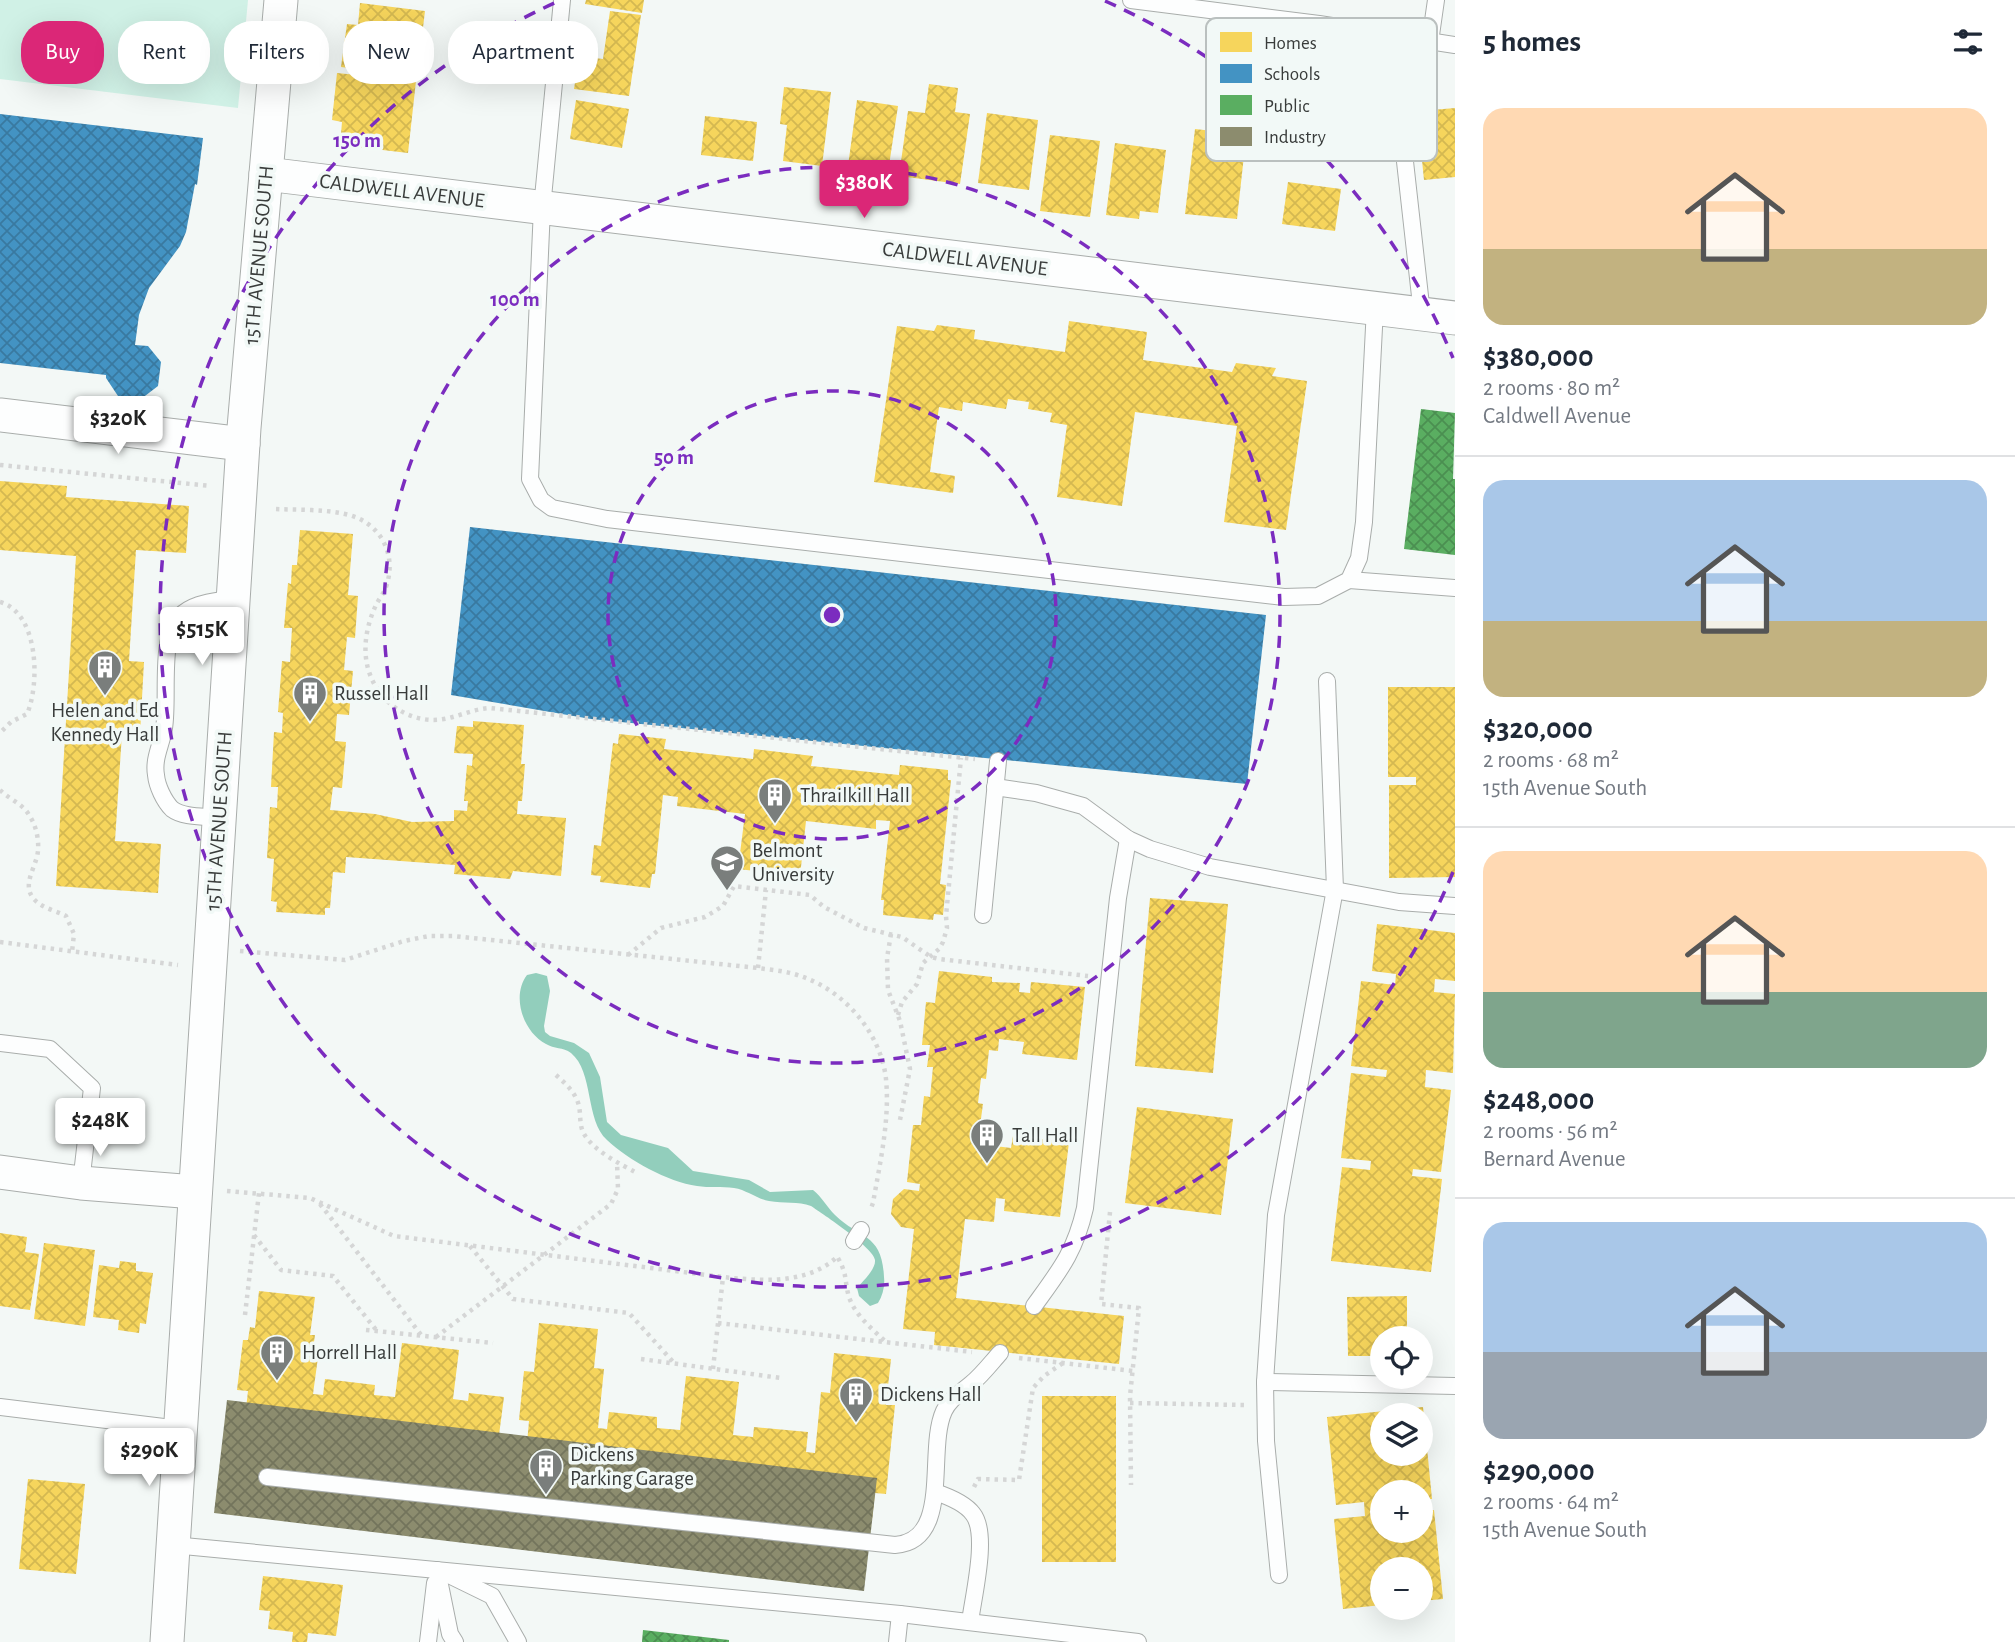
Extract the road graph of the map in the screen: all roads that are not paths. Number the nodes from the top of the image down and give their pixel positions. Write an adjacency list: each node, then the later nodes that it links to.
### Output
1 (281, 0): 10 (street, 15TH AVENUE SOUTH)
2 (562, 0): 11 (lane)
3 (1131, 0): 5 (lane)
4 (1436, 0): 6 (lane)
5 (1261, 18)
6 (1433, 18)
7 (1437, 43): 8 (lane)
8 (1455, 45)
9 (1405, 161): 13 (lane)
10 (266, 174): 11 (street, CALDWELL AVENUE); 16 (street, 15TH AVENUE SOUTH)
11 (542, 208): 12 (street, CALDWELL AVENUE); 17 (lane)
12 (1375, 308): 13 (street, CALDWELL AVENUE); 17 (lane)
13 (1422, 314): 14 (street, CALDWELL AVENUE)
14 (1455, 318)
15 (0, 415): 16 (street)
16 (243, 444): 19 (street, 15TH AVENUE SOUTH)
17 (1349, 580): 18 (lane)
18 (1455, 588)
19 (233, 598): 23 (street, 15TH AVENUE SOUTH); 23 (lane)
20 (1327, 681): 25 (lane)
21 (998, 761): 22 (lane)
22 (995, 787): 24 (lane); 27 (lane)
23 (219, 818): 31 (street, 15TH AVENUE SOUTH)
24 (1128, 839): 25 (lane); 32 (lane)
25 (1335, 889): 26 (lane); 34 (lane)
26 (1455, 906)
27 (983, 915)
28 (0, 1044): 30 (lane)
29 (0, 1172): 30 (street)
30 (81, 1183): 31 (street)
31 (195, 1192): 37 (street, 15TH AVENUE SOUTH)
32 (1034, 1306)
33 (999, 1354): 39 (lane)
34 (1265, 1382): 35 (lane); 42 (lane)
35 (1455, 1386)
36 (0, 1408): 37 (lane)
37 (180, 1429): 40 (street, 15TH AVENUE SOUTH)
38 (267, 1477): 39 (lane)
39 (935, 1492): 44 (lane)
40 (173, 1545): 41 (lane); 45 (street, 15TH AVENUE SOUTH)
41 (437, 1570): 43 (lane); 46 (lane); 47 (lane); 48 (lane)
42 (1279, 1575)
43 (900, 1614): 44 (lane); 49 (lane)
44 (970, 1622): 50 (lane)
45 (167, 1642)
46 (428, 1642)
47 (455, 1642)
48 (518, 1642)
49 (897, 1642)
50 (1138, 1642)

